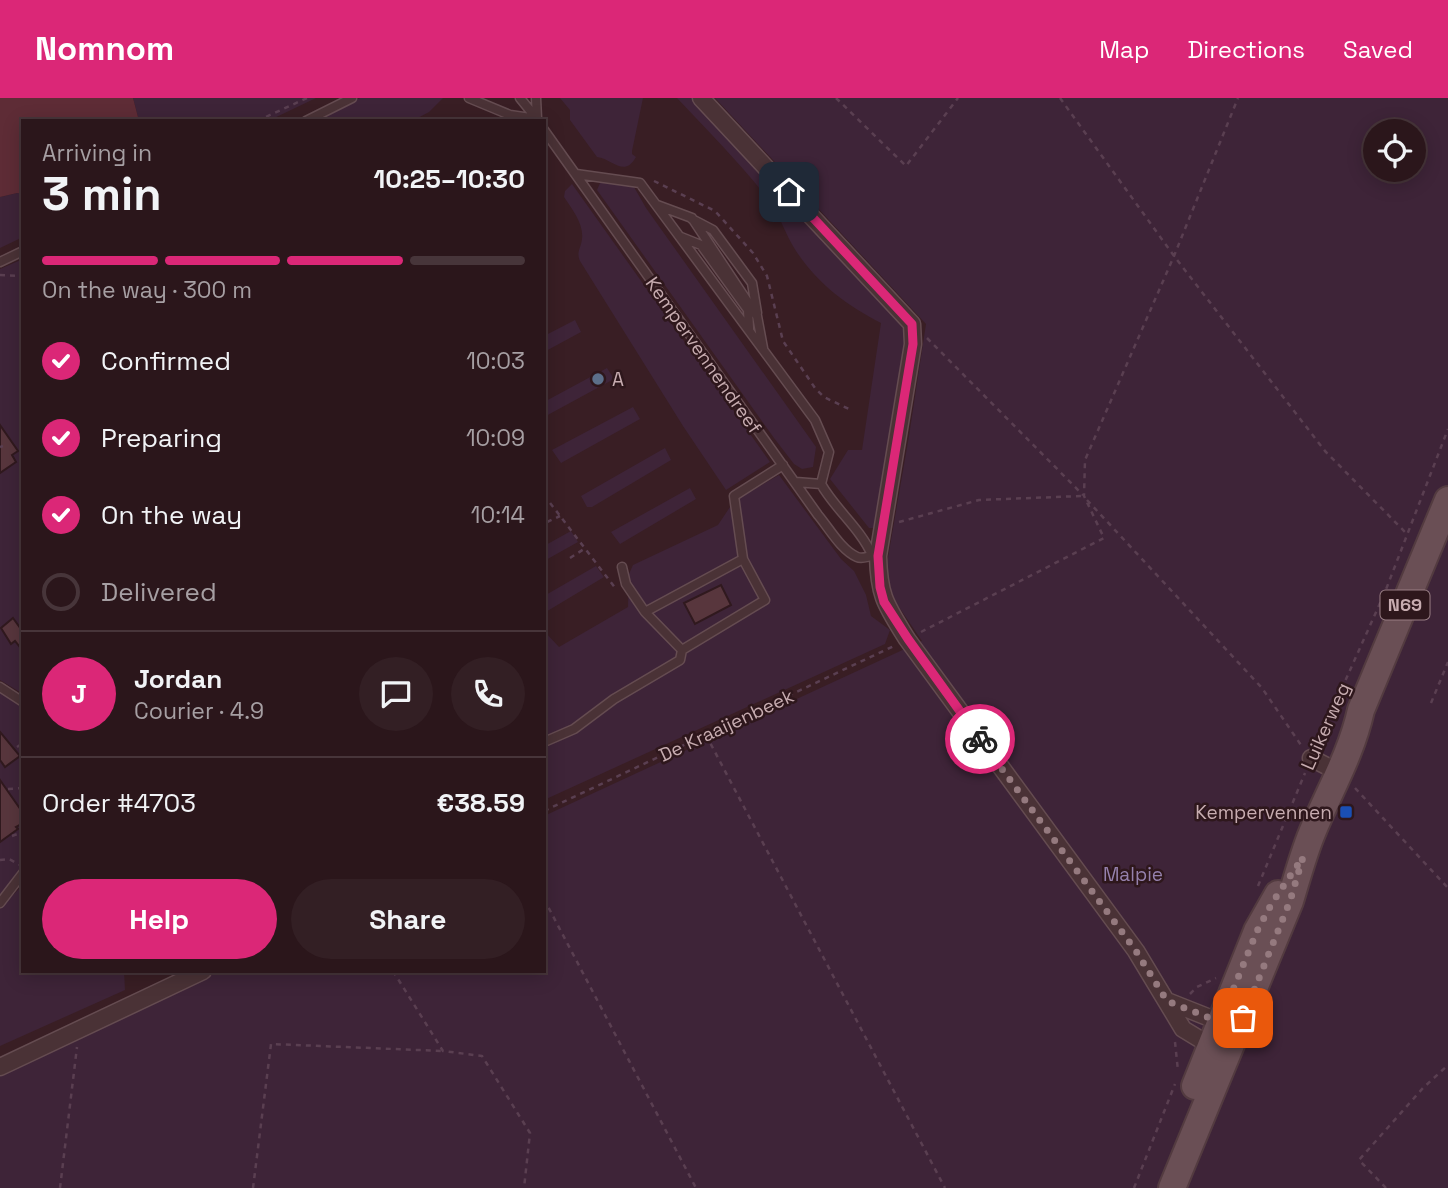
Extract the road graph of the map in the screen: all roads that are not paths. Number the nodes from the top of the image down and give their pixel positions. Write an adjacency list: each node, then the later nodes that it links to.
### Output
1 (352, 98): 6 (lane)
2 (469, 98): 7 (lane)
3 (520, 98): 8 (lane)
4 (536, 98): 9 (lane)
5 (701, 98): 22 (street)
6 (310, 119)
7 (532, 119)
8 (536, 119)
9 (537, 119)
10 (546, 133): 11 (lane, Kempervennendreef)
11 (576, 174): 12 (lane); 18 (lane, Kempervennendreef)
12 (655, 204): 13 (lane); 17 (lane)
13 (692, 219): 16 (lane); 16 (lane)
14 (21, 252): 15 (lane)
15 (0, 262)
16 (757, 316): 17 (lane)
17 (764, 350): 20 (lane)
18 (783, 465): 19 (lane, Kempervennendreef); 23 (lane)
19 (796, 482): 20 (lane); 22 (lane, Kempervennendreef)
20 (821, 484): 22 (lane)
21 (1448, 500): 34 (main road, Luikerweg / N69)
22 (875, 555): 33 (street)
23 (743, 559): 25 (lane); 26 (lane)
24 (622, 567): 25 (lane)
25 (645, 612): 26 (lane)
26 (682, 650): 29 (lane)
27 (0, 687): 28 (lane)
28 (21, 701)
29 (546, 741)
30 (21, 876): 31 (lane)
31 (0, 903)
32 (199, 973): 35 (street)
33 (1175, 1009): 34 (street); 34 (street)
34 (1221, 1037): 36 (main road, Luikerweg / N69); 37 (main road, Luikerweg / N69)
35 (0, 1067)
36 (1155, 1188)
37 (1172, 1188)

